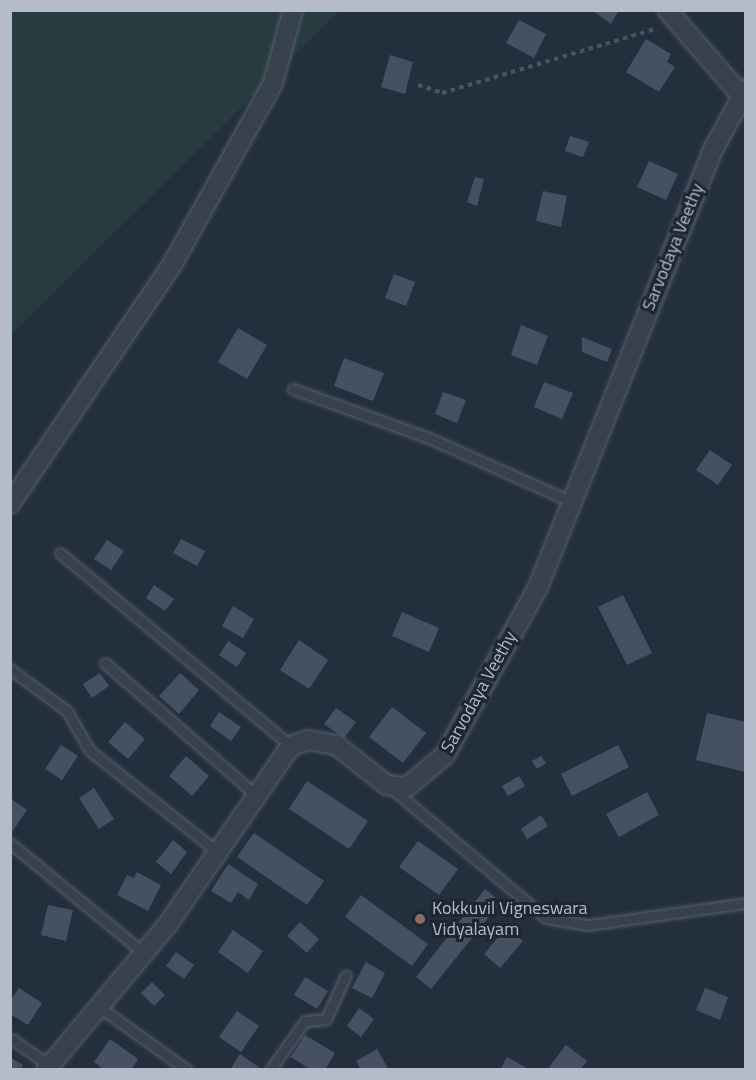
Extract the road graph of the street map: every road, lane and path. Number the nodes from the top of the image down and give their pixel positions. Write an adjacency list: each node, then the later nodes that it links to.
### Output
1 (293, 10): 7 (street)
2 (672, 16): 3 (path); 4 (street)
3 (418, 85)
4 (744, 95): 6 (street, Sarvodaya Veethy)
5 (293, 389): 6 (lane)
6 (570, 501): 12 (street, Sarvodaya Veethy)
7 (10, 504)
8 (60, 553): 11 (lane)
9 (105, 663): 13 (lane)
10 (10, 669): 15 (lane)
11 (291, 746): 12 (street); 13 (street)
12 (387, 785): 16 (lane)
13 (256, 796): 15 (street)
14 (10, 843): 17 (lane)
15 (218, 852): 17 (street)
16 (746, 903)
17 (144, 953): 19 (street)
18 (346, 975): 23 (lane)
19 (98, 1006): 21 (street); 22 (lane)
20 (10, 1038): 21 (lane)
21 (48, 1067)
22 (187, 1070)
23 (270, 1070)

